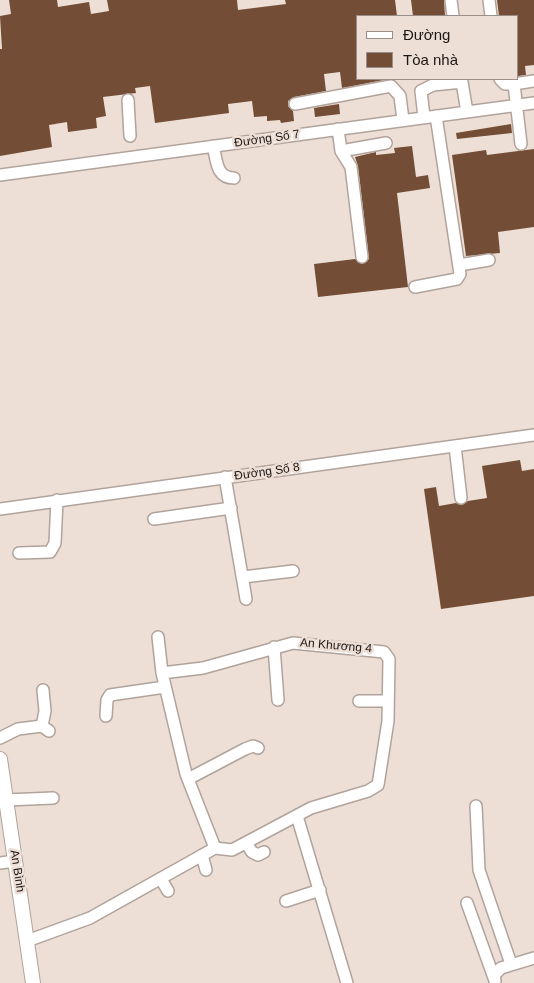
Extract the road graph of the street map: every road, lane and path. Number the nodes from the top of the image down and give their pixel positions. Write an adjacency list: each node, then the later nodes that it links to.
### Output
1 (451, 0): 3 (street)
2 (489, 0): 4 (street)
3 (453, 15)
4 (491, 15)
5 (462, 80): 13 (street); 15 (street)
6 (501, 80): 8 (street)
7 (534, 81): 8 (street)
8 (514, 84): 12 (street)
9 (128, 100): 22 (street)
10 (534, 103): 12 (street, Đường Số 7)
11 (295, 104): 16 (street)
12 (516, 105): 13 (street, Đường Số 7); 19 (street)
13 (467, 112): 14 (street, Đường Số 7)
14 (436, 116): 15 (street, Đường Số 7); 27 (street)
15 (424, 118): 16 (street, Đường Số 7)
16 (403, 120): 17 (street, Đường Số 7)
17 (338, 129): 20 (street, Đường Số 7); 21 (street)
18 (386, 143): 21 (street)
19 (521, 144)
20 (213, 146): 22 (street, Đường Số 7); 24 (street)
21 (341, 151): 25 (street)
22 (133, 157): 23 (street, Đường Số 7)
23 (0, 175)
24 (234, 178)
25 (362, 256)
26 (489, 260): 27 (street)
27 (459, 264): 28 (street)
28 (415, 286)
29 (534, 435): 30 (street, Đường Số 8)
30 (455, 446): 31 (street, Đường Số 8); 32 (street)
31 (225, 477): 33 (street, Đường Số 8); 34 (street)
32 (461, 498)
33 (57, 500): 35 (street, Đường Số 8); 37 (street)
34 (231, 508): 36 (street); 39 (street)
35 (0, 510)
36 (154, 518)
37 (19, 553)
38 (293, 571): 39 (street)
39 (243, 577): 40 (street)
40 (246, 599)
41 (158, 637): 43 (street)
42 (274, 647): 43 (street, An Khương 4); 46 (street); 48 (street, An Khương 4)
43 (162, 673): 44 (street)
44 (165, 688): 49 (street); 54 (street)
45 (43, 690): 50 (street)
46 (278, 700)
47 (359, 701): 48 (street)
48 (388, 702): 58 (street, An Khương 4)
49 (106, 716)
50 (0, 738)
51 (258, 748): 54 (street)
52 (0, 759): 53 (main road, An Bình)
53 (1, 776): 56 (main road, An Bình)
54 (188, 779): 60 (street)
55 (53, 798): 56 (street)
56 (6, 800): 63 (main road, An Bình)
57 (476, 806): 73 (street)
58 (297, 816): 59 (street, An Khương 4); 67 (street)
59 (246, 843): 60 (street, An Khương 4); 61 (street)
60 (216, 848): 62 (street, An Khương 4)
61 (264, 852)
62 (202, 855): 65 (street); 66 (street, An Khương 4)
63 (15, 861): 64 (street); 71 (main road, An Bình)
64 (0, 863)
65 (206, 870)
66 (161, 878): 68 (street); 71 (street, An Khương 4)
67 (320, 890): 69 (street); 76 (street)
68 (168, 891)
69 (286, 901)
70 (467, 903): 74 (street)
71 (27, 941): 75 (main road, An Bình)
72 (534, 958): 73 (street)
73 (511, 964): 74 (street)
74 (495, 981)
75 (33, 983)
76 (347, 983)

